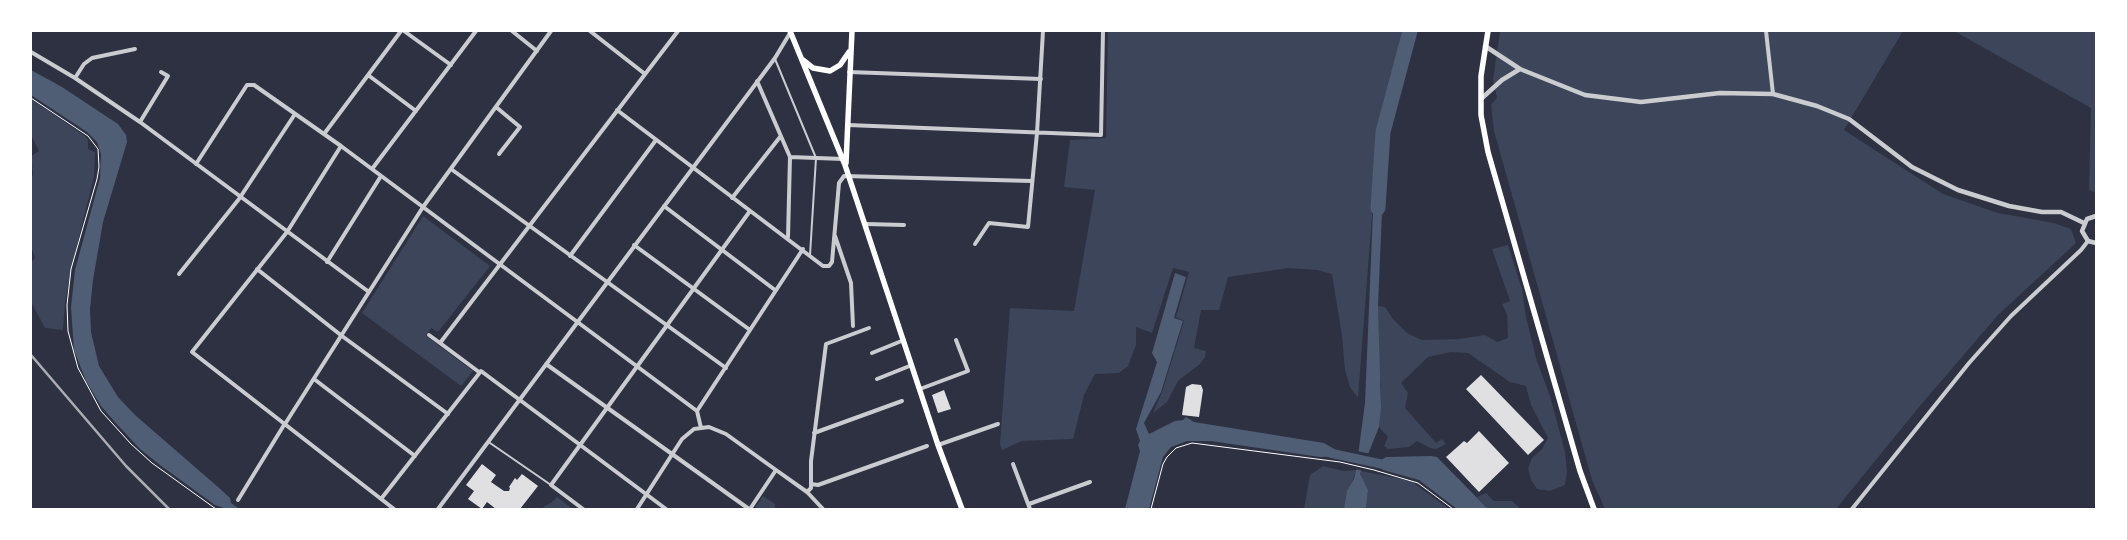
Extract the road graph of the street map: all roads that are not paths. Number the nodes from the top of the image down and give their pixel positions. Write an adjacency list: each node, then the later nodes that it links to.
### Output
1 (403, 31): 20 (street); 25 (street)
2 (476, 31): 20 (street)
3 (512, 31): 16 (street)
4 (551, 31): 16 (street)
5 (590, 31): 24 (street)
6 (678, 31): 24 (street)
7 (852, 31): 15 (main road)
8 (1043, 31): 27 (street)
9 (1103, 31): 37 (street)
10 (1488, 31): 13 (main road)
11 (1766, 31): 29 (street)
12 (790, 32): 18 (street); 19 (main road)
13 (1485, 46): 21 (street); 30 (main road)
14 (135, 49): 26 (street)
15 (850, 50): 19 (main road); 23 (main road)
16 (536, 51): 31 (street)
17 (31, 52): 26 (street)
18 (775, 58): 28 (street); 44 (lane)
19 (801, 58): 45 (main road)
20 (451, 65): 33 (street)
21 (1520, 69): 29 (street); 30 (street)
22 (161, 72): 35 (street)
23 (849, 72): 27 (street); 36 (main road)
24 (645, 74): 32 (street)
25 (368, 75): 33 (street); 38 (street)
26 (75, 78): 35 (street)
27 (1041, 79): 37 (street)
28 (757, 81): 39 (street); 47 (street)
29 (1773, 94): 59 (street)
30 (1482, 99): 134 (main road)
31 (496, 107): 42 (street); 49 (street)
32 (617, 110): 40 (street); 62 (street)
33 (416, 111): 48 (street)
34 (294, 114): 38 (street); 46 (street); 53 (street)
35 (140, 122): 46 (street)
36 (848, 125): 37 (street); 45 (main road)
37 (1037, 133): 52 (street)
38 (324, 134): 41 (street)
39 (780, 137): 43 (street); 54 (street)
40 (656, 140): 47 (street); 73 (street)
41 (341, 146): 48 (street); 63 (street)
42 (499, 154)
43 (790, 157): 44 (street); 65 (street)
44 (816, 158): 45 (street); 72 (lane)
45 (844, 162): 50 (main road)
46 (196, 164): 53 (street)
47 (692, 168): 54 (street); 55 (street)
48 (372, 169): 51 (street)
49 (451, 169): 56 (street); 62 (street)
50 (849, 174): 52 (street); 60 (main road); 64 (street)
51 (381, 176): 56 (street); 74 (street)
52 (1032, 181): 68 (street)
53 (240, 197): 63 (street); 77 (street)
54 (732, 198): 57 (street)
55 (664, 206): 69 (street); 71 (street)
56 (423, 207): 75 (street); 81 (street)
57 (750, 211): 65 (street); 71 (street)
58 (2096, 216): 59 (street)
59 (2084, 223): 66 (street)
60 (866, 224): 61 (street); 89 (main road)
61 (904, 225)
62 (528, 226): 73 (street); 75 (street)
63 (287, 232): 74 (street); 76 (street)
64 (834, 235): 72 (street); 84 (street)
65 (788, 237): 70 (street)
66 (2088, 241): 67 (street); 135 (street)
67 (2096, 243)
68 (975, 244)
69 (634, 245): 78 (street); 79 (street)
70 (802, 249): 72 (street); 80 (street)
71 (722, 250): 79 (street); 80 (street)
72 (810, 255)
73 (570, 256): 78 (street)
74 (327, 262): 81 (street)
75 (500, 265): 82 (street); 91 (street)
76 (257, 269): 88 (street); 107 (street)
77 (179, 274)
78 (607, 282): 82 (street); 83 (street)
79 (694, 289): 83 (street); 86 (street)
80 (775, 290): 86 (street)
81 (369, 292): 88 (street)
82 (578, 321): 93 (street); 95 (street)
83 (667, 325): 95 (street); 96 (street)
84 (853, 326)
85 (869, 328): 109 (street)
86 (750, 330): 96 (street)
87 (429, 335): 91 (street)
88 (342, 336): 98 (street); 105 (street)
89 (904, 340): 92 (street); 94 (main road)
90 (956, 340): 100 (street)
91 (440, 344): 97 (street)
92 (872, 353)
93 (546, 364): 101 (street); 103 (street)
94 (912, 365): 99 (street); 100 (main road)
95 (637, 367): 103 (street); 104 (street)
96 (726, 368): 104 (street)
97 (480, 372): 101 (street); 105 (street)
98 (314, 379): 107 (street); 115 (street)
99 (877, 379)
100 (920, 390): 111 (main road)
101 (519, 399): 110 (street); 112 (street)
102 (902, 401): 109 (street)
103 (607, 408): 112 (street); 114 (street)
104 (697, 411): 108 (street)
105 (448, 414): 115 (street)
106 (998, 424): 111 (street)
107 (284, 425): 123 (street); 124 (street)
108 (701, 428): 114 (street); 117 (street)
109 (814, 433): 119 (street)
110 (488, 441): 120 (lane); 127 (street)
111 (938, 445): 133 (main road)
112 (579, 446): 120 (street); 122 (street)
113 (926, 446): 119 (street)
114 (672, 454): 122 (street); 131 (street)
115 (415, 456): 123 (street)
116 (1013, 464): 125 (street)
117 (776, 470): 121 (street); 131 (street)
118 (1090, 482): 125 (street)
119 (811, 484): 121 (street)
120 (551, 485): 128 (street)
121 (807, 492): 132 (street)
122 (646, 494): 129 (street); 130 (street)
123 (381, 499): 126 (street)
124 (238, 500)
125 (1029, 506)
126 (394, 509)
127 (438, 509)
128 (583, 509)
129 (637, 509)
130 (666, 509)
131 (749, 509)
132 (823, 509)
133 (962, 509)
134 (1594, 509)
135 (1852, 509)

